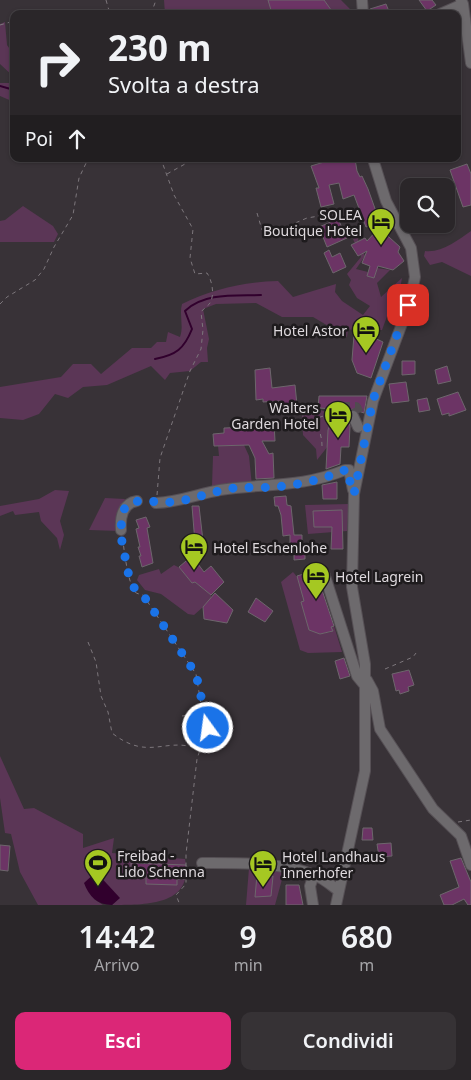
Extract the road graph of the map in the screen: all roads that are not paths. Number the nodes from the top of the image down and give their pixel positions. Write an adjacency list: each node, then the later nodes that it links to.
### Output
1 (462, 2): 2 (street); 3 (street)
2 (447, 10)
3 (471, 63)
4 (374, 162): 7 (street)
5 (350, 417): 6 (street)
6 (358, 426)
7 (354, 494): 9 (street); 12 (street)
8 (137, 501): 10 (street)
9 (156, 503)
10 (121, 530)
11 (324, 573): 12 (street)
12 (366, 683): 14 (street); 16 (street)
13 (202, 863): 15 (street)
14 (471, 865)
15 (314, 875): 16 (street); 17 (street)
16 (339, 891): 18 (street)
17 (313, 905)
18 (336, 905)

